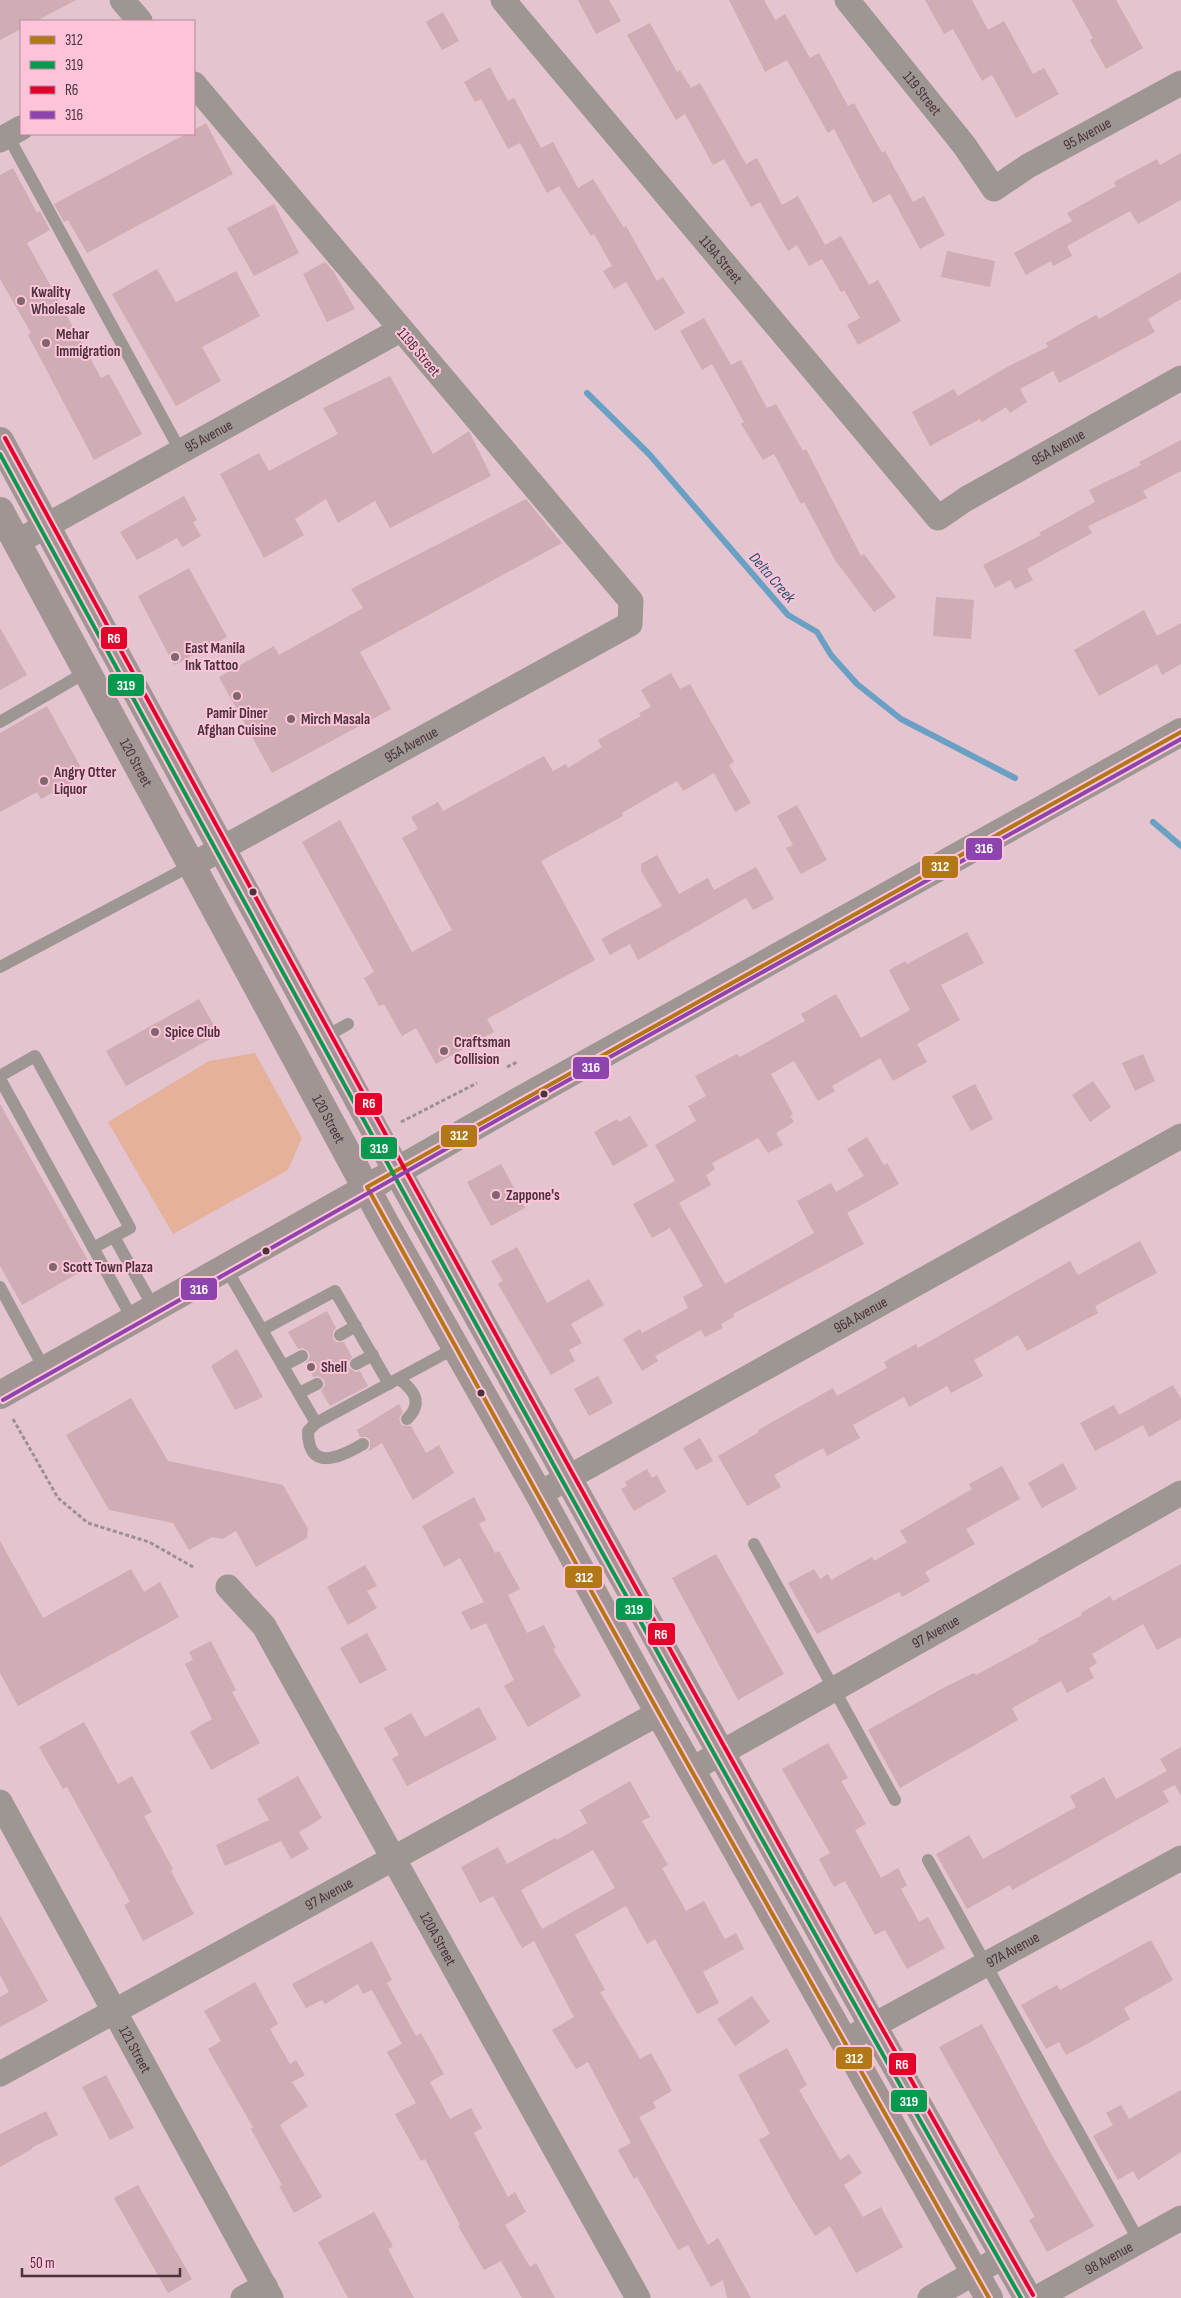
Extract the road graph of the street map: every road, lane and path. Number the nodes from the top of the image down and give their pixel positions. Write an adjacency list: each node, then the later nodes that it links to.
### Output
1 (122, 0): 4 (street)
2 (504, 0): 14 (street, 119A Street)
3 (847, 0): 8 (street, 119 Street)
4 (139, 20)
5 (1181, 83): 8 (street, 95 Avenue)
6 (195, 85): 9 (street, 119B Street)
7 (10, 134): 12 (lane)
8 (994, 188)
9 (400, 330): 12 (street, 95 Avenue); 17 (street, 119B Street)
10 (1181, 378): 14 (street, 95A Avenue)
11 (0, 441): 15 (main road)
12 (180, 452): 15 (street, 95 Avenue)
13 (0, 511): 16 (main road, 120 Street)
14 (938, 518)
15 (47, 527): 16 (street, 95 Avenue); 21 (main road)
16 (17, 542): 18 (main road, 120 Street)
17 (630, 624): 21 (street, 95A Avenue)
18 (88, 671): 19 (lane); 22 (main road, 120 Street)
19 (0, 722)
20 (1181, 732): 30 (street)
21 (222, 847): 22 (street, 95A Avenue); 30 (main road)
22 (192, 865): 23 (lane); 31 (main road, 120 Street)
23 (0, 967)
24 (517, 1062): 25 (path)
25 (507, 1067)
26 (0, 1077): 32 (lane); 33 (lane)
27 (477, 1083): 28 (path)
28 (400, 1122)
29 (1181, 1136): 54 (street, 96A Avenue)
30 (397, 1171): 31 (main road); 54 (main road)
31 (367, 1187): 34 (main road); 40 (main road, 120 Street)
32 (114, 1237): 33 (lane); 36 (lane)
33 (93, 1248): 36 (lane)
34 (226, 1268): 36 (main road); 38 (lane)
35 (0, 1287): 45 (lane)
36 (143, 1314): 45 (main road)
37 (356, 1326): 38 (lane); 39 (lane); 41 (lane)
38 (262, 1330): 44 (lane)
39 (340, 1335)
40 (455, 1348): 46 (lane); 56 (main road, 120 Street)
41 (373, 1355): 43 (lane); 46 (lane)
42 (302, 1356): 44 (lane)
43 (356, 1364)
44 (283, 1366): 48 (lane)
45 (45, 1370): 49 (main road)
46 (394, 1381): 51 (lane); 52 (lane)
47 (317, 1384): 48 (lane)
48 (299, 1393): 52 (lane)
49 (0, 1395)
50 (13, 1418): 58 (path)
51 (406, 1419)
52 (316, 1423): 53 (lane)
53 (363, 1444)
54 (568, 1476): 56 (street, 96A Avenue); 62 (main road)
55 (1181, 1493): 60 (street, 97 Avenue)
56 (539, 1494): 61 (main road, 120 Street)
57 (754, 1544): 60 (lane)
58 (195, 1568)
59 (228, 1587): 66 (street, 120A Street)
60 (834, 1689): 62 (street, 97 Avenue); 64 (lane)
61 (658, 1713): 63 (main road, 120 Street); 66 (street, 97 Avenue)
62 (722, 1752): 63 (street, 97 Avenue); 71 (main road)
63 (691, 1770): 72 (main road, 120 Street)
64 (895, 1800)
65 (0, 1802): 70 (street, 121 Street)
66 (394, 1857): 70 (street, 97 Avenue); 80 (street, 120A Street)
67 (1181, 1858): 69 (street, 97A Avenue)
68 (928, 1860): 69 (lane)
69 (986, 1964): 71 (street, 97A Avenue); 75 (lane)
70 (114, 2011): 73 (street, 97 Avenue); 78 (street, 121 Street)
71 (873, 2026): 72 (street, 97A Avenue); 76 (main road)
72 (845, 2041): 77 (main road, 120 Street)
73 (0, 2074)
74 (1181, 2218): 75 (street, 98 Avenue)
75 (1139, 2240): 84 (street, 98 Avenue)
76 (1004, 2256): 77 (street); 83 (main road)
77 (975, 2272): 81 (street); 82 (main road, 120 Street)
78 (268, 2292): 79 (street)
79 (243, 2298)
80 (638, 2298)
81 (930, 2298)
82 (989, 2298)
83 (1028, 2298)
84 (1038, 2298)

